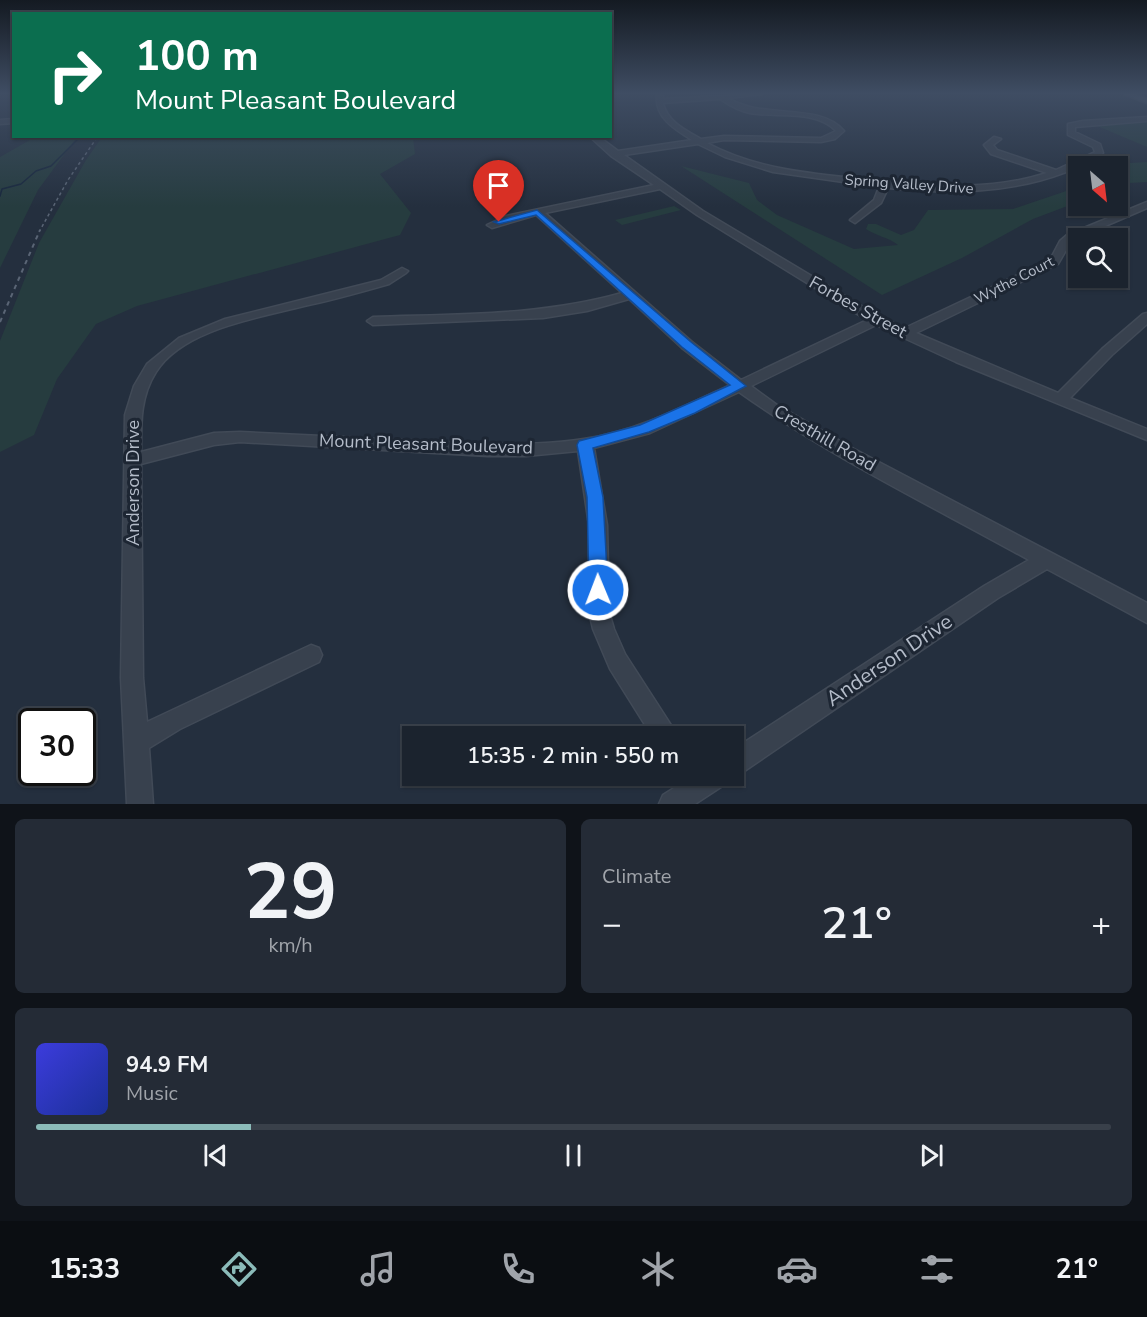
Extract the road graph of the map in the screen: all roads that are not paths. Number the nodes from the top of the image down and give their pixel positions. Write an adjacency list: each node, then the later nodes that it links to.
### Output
1 (685, 132): 6 (street, Spring Valley Drive)
2 (839, 132): 6 (street)
3 (1071, 132): 8 (street, Spring Valley Drive)
4 (594, 138): 7 (street, Forbes Street)
5 (997, 140): 8 (street)
6 (698, 141): 7 (street); 9 (street, Spring Valley Drive)
7 (614, 154): 10 (street, Forbes Street)
8 (1053, 172): 9 (street, Spring Valley Drive)
9 (885, 184): 13 (street)
10 (660, 186): 12 (street); 18 (street, Forbes Street)
11 (1147, 205): 20 (street, Wythe Court)
12 (537, 212): 14 (street); 16 (street, Cresthill Road)
13 (855, 220)
14 (492, 225)
15 (402, 271): 25 (street, Anderson Drive)
16 (630, 295): 19 (street); 21 (street, Cresthill Road)
17 (1147, 317): 22 (street)
18 (876, 320): 20 (street, Forbes Street); 21 (street, Mount Pleasant Boulevard)
19 (373, 321)
20 (904, 334): 22 (street, Forbes Street)
21 (740, 386): 24 (street, Mount Pleasant Boulevard); 26 (street, Cresthill Road)
22 (1060, 399): 23 (street, Forbes Street)
23 (1147, 435)
24 (585, 445): 25 (street, Mount Pleasant Boulevard); 29 (street)
25 (133, 460): 30 (street, Anderson Drive)
26 (1046, 560): 27 (street, Cresthill Road); 31 (street, Anderson Drive)
27 (1147, 614)
28 (311, 655): 30 (street)
29 (660, 726)
30 (136, 742): 33 (street, Anderson Drive)
31 (744, 756)
32 (693, 786): 34 (street)
33 (140, 804)
34 (672, 804)

